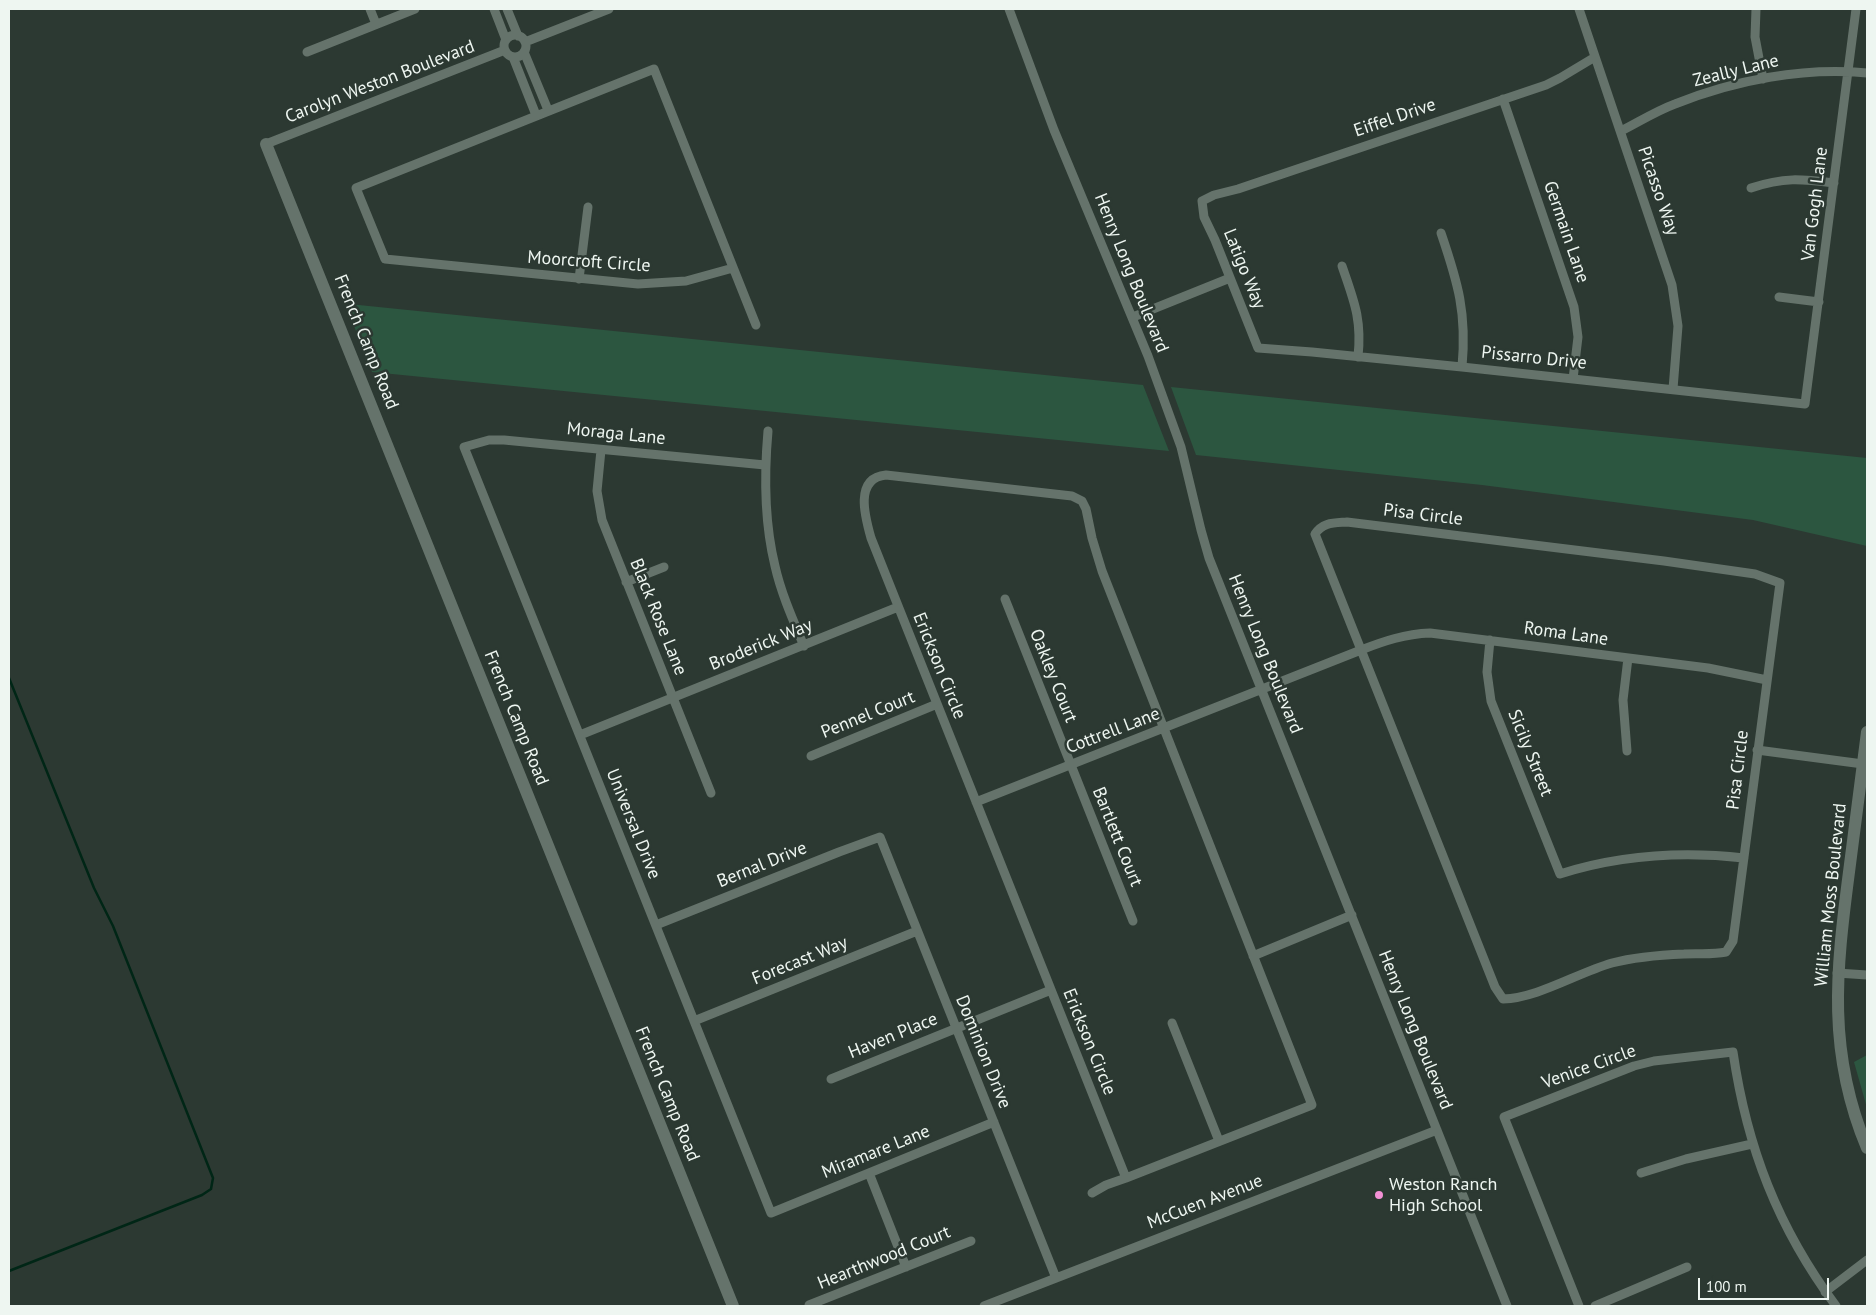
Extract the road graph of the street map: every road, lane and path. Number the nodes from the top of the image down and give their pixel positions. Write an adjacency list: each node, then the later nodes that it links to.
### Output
1 (370, 9): 10 (street)
2 (415, 9): 10 (street)
3 (494, 9): 12 (street)
4 (507, 9): 11 (street)
5 (609, 9): 13 (street)
6 (1009, 9): 38 (street, Henry Long Boulevard)
7 (1579, 9): 18 (street, Picasso Way)
8 (1756, 9): 21 (street)
9 (1856, 9): 19 (street, Van Gogh Lane)
10 (376, 24): 15 (street)
11 (518, 36): 12 (street); 13 (street)
12 (506, 40): 14 (street)
13 (525, 42): 16 (street)
14 (505, 50): 17 (street); 26 (street, Carolyn Weston Boulevard)
15 (307, 52)
16 (524, 52): 17 (street); 23 (street)
17 (513, 57): 24 (street)
18 (1595, 57): 22 (street, Eiffel Drive); 25 (street, Picasso Way)
19 (1848, 71): 20 (street, Zeally Lane); 21 (street, Zeally Lane); 27 (street, Van Gogh Lane)
20 (1867, 73)
21 (1763, 79): 25 (street, Zeally Lane)
22 (1503, 99): 29 (street, Eiffel Drive); 43 (street, Germain Lane)
23 (548, 110): 24 (street, Moorcroft Circle); 33 (street, Moorcroft Circle)
24 (536, 115): 35 (street, Moorcroft Circle)
25 (1620, 132): 44 (street, Picasso Way)
26 (266, 144): 103 (street, French Camp Road)
27 (1834, 183): 28 (street); 37 (street, Van Gogh Lane)
28 (1751, 188)
29 (1202, 201): 34 (street, Latigo Way)
30 (588, 207): 35 (street)
31 (1441, 232): 42 (street)
32 (1342, 266): 41 (street)
33 (733, 268): 35 (street, Moorcroft Circle); 39 (street)
34 (1230, 278): 38 (street); 40 (street, Latigo Way)
35 (579, 279)
36 (1779, 297): 37 (street)
37 (1819, 302): 45 (street, Van Gogh Lane)
38 (1133, 316): 59 (street, Henry Long Boulevard)
39 (756, 324)
40 (1258, 348): 41 (street, Pissarro Drive)
41 (1358, 357): 42 (street, Pissarro Drive)
42 (1462, 367): 43 (street, Pissarro Drive)
43 (1573, 379): 44 (street, Pissarro Drive)
44 (1673, 388): 45 (street, Pissarro Drive)
45 (1805, 404)
46 (768, 431): 49 (street)
47 (464, 447): 48 (street, Moraga Lane); 64 (street, Universal Drive)
48 (601, 450): 49 (street, Moraga Lane); 51 (street, Black Rose Lane)
49 (765, 465): 55 (street)
50 (664, 567): 51 (street)
51 (626, 582): 60 (street, Black Rose Lane)
52 (1005, 599): 68 (street, Oakley Court)
53 (898, 607): 55 (street, Broderick Way); 61 (street, Erickson Circle); 62 (street, Erickson Circle)
54 (1490, 640): 56 (street, Roma Lane); 57 (street, Roma Lane); 73 (street, Sicily Street)
55 (804, 646): 60 (street, Broderick Way)
56 (1361, 650): 58 (street, Pisa Circle); 59 (street); 73 (street, Pisa Circle)
57 (1628, 658): 58 (street, Roma Lane); 66 (street)
58 (1767, 680): 65 (street, Pisa Circle)
59 (1261, 688): 62 (street, Cottrell Lane); 74 (street, Henry Long Boulevard)
60 (673, 698): 64 (street, Broderick Way); 70 (street, Black Rose Lane)
61 (937, 704): 67 (street, Pennel Court); 71 (street, Erickson Circle)
62 (1165, 728): 68 (street, Cottrell Lane); 78 (street, Erickson Circle)
63 (1867, 732): 69 (street, William Moss Boulevard)
64 (580, 736): 76 (street, Universal Drive)
65 (1757, 750): 69 (street); 73 (street, Pisa Circle)
66 (1627, 751)
67 (811, 756)
68 (1071, 764): 71 (street, Cottrell Lane); 75 (street, Bartlett Court)
69 (1863, 764): 79 (street, William Moss Boulevard)
70 (711, 793)
71 (976, 802): 81 (street, Erickson Circle)
72 (880, 837): 76 (street, Bernal Drive); 77 (street, Dominion Drive)
73 (1744, 858)
74 (1352, 916): 78 (street); 87 (street, Henry Long Boulevard)
75 (1133, 921)
76 (656, 925): 82 (street, Universal Drive)
77 (917, 931): 82 (street, Forecast Way); 84 (street, Dominion Drive)
78 (1253, 956): 88 (street, Erickson Circle)
79 (1838, 973): 80 (street); 90 (street, William Moss Boulevard)
80 (1867, 975)
81 (1051, 990): 84 (street, Haven Place); 93 (street, Erickson Circle)
82 (694, 1021): 95 (street, Universal Drive)
83 (1172, 1023): 88 (street)
84 (956, 1028): 85 (street, Haven Place); 86 (street, Dominion Drive)
85 (831, 1079)
86 (994, 1122): 91 (street, Miramare Lane); 100 (street, Dominion Drive)
87 (1437, 1130): 100 (street, McCuen Avenue); 105 (street, Henry Long Boulevard)
88 (1219, 1141): 93 (street, Erickson Circle)
89 (1752, 1144): 92 (street); 101 (street, Venice Circle); 106 (street, Venice Circle)
90 (1867, 1148)
91 (869, 1173): 95 (street, Miramare Lane); 98 (street)
92 (1641, 1173)
93 (1126, 1178): 94 (street)
94 (1092, 1193)
95 (771, 1212)
96 (971, 1241): 98 (street, Hearthwood Court)
97 (1867, 1260): 101 (street)
98 (906, 1267): 102 (street, Hearthwood Court)
99 (1687, 1267): 107 (street)
100 (1056, 1278): 104 (street, McCuen Avenue)
101 (1825, 1292): 108 (street, Venice Circle)
102 (809, 1305)
103 (733, 1306)
104 (984, 1306)
105 (1507, 1306)
106 (1579, 1306)
107 (1594, 1306)
108 (1836, 1306)

